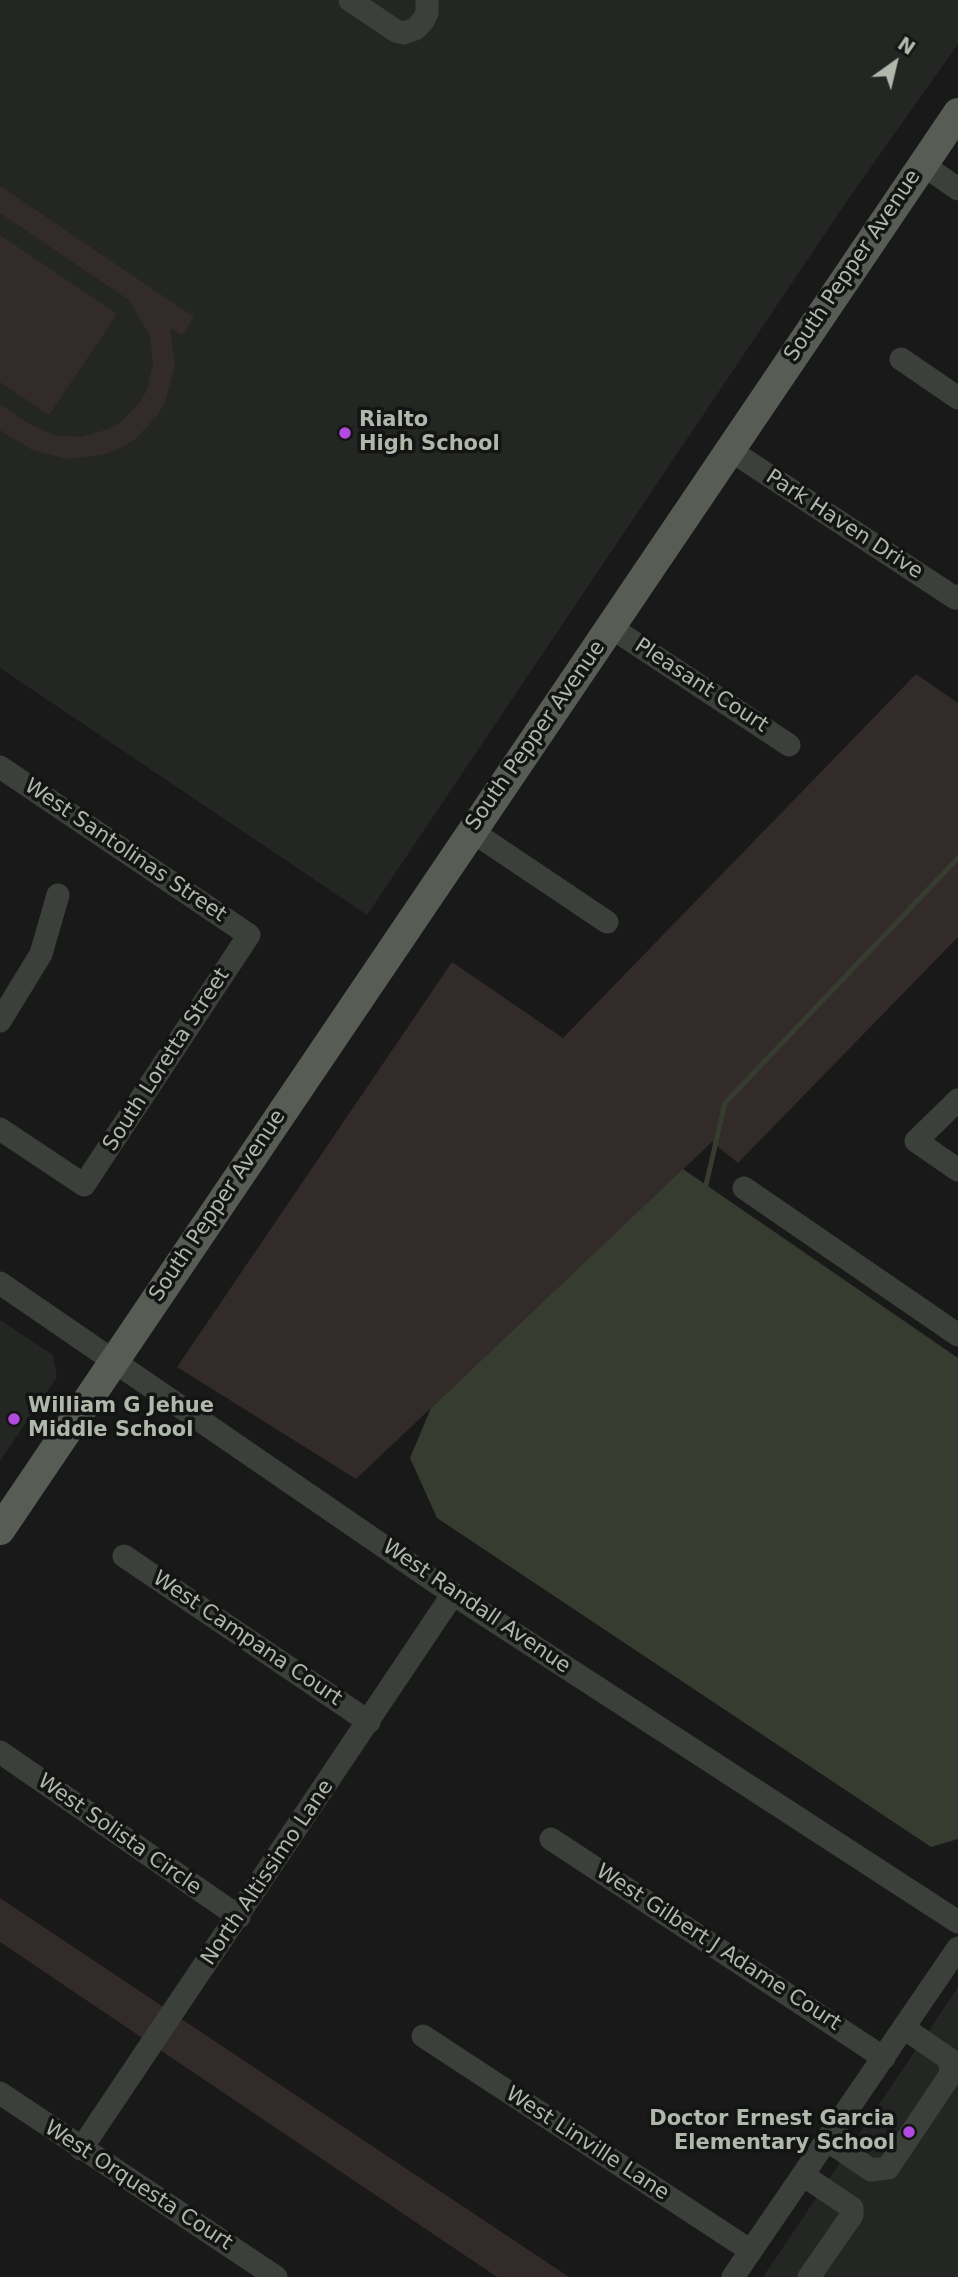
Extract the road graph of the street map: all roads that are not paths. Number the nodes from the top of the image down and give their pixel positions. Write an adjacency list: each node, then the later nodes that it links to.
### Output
1 (350, 0): 2 (street)
2 (427, 0)
3 (958, 113): 4 (main road, South Pepper Avenue)
4 (922, 164): 5 (street); 8 (main road, South Pepper Avenue)
5 (958, 188)
6 (901, 359): 7 (street)
7 (958, 398)
8 (730, 450): 9 (street, Park Haven Drive); 10 (main road, South Pepper Avenue)
9 (958, 596)
10 (612, 628): 11 (street, Pleasant Court); 13 (main road, South Pepper Avenue)
11 (789, 745)
12 (0, 768): 16 (street, West Santolinas Street)
13 (470, 830): 15 (street); 24 (main road, South Pepper Avenue)
14 (58, 895): 17 (street)
15 (607, 922)
16 (249, 935): 19 (street, South Loretta Street)
17 (0, 1021)
18 (958, 1100): 20 (street)
19 (0, 1129)
20 (958, 1170)
21 (744, 1188): 23 (street)
22 (0, 1283): 24 (street, West Randall Avenue)
23 (958, 1335)
24 (115, 1360): 25 (main road, South Pepper Avenue); 27 (street, West Randall Avenue)
25 (0, 1530)
26 (124, 1556): 28 (street, West Campana Court)
27 (453, 1594): 28 (street, North Altissimo Lane); 32 (street, West Randall Avenue)
28 (369, 1722): 31 (street, North Altissimo Lane)
29 (0, 1752): 31 (street, West Solista Circle)
30 (551, 1839): 36 (street, West Gilbert J Adame Court)
31 (239, 1917): 39 (street, North Altissimo Lane)
32 (958, 1922)
33 (958, 1948): 34 (street)
34 (904, 2028): 36 (street); 38 (street)
35 (423, 2036): 41 (street, West Linville Lane)
36 (884, 2058): 38 (street)
37 (0, 2093): 39 (street, West Orquesta Court)
38 (827, 2140): 40 (street)
39 (81, 2150): 42 (street, West Orquesta Court)
40 (803, 2175): 41 (street); 44 (street)
41 (751, 2251): 43 (street)
42 (276, 2277)
43 (733, 2277)
44 (810, 2277)

